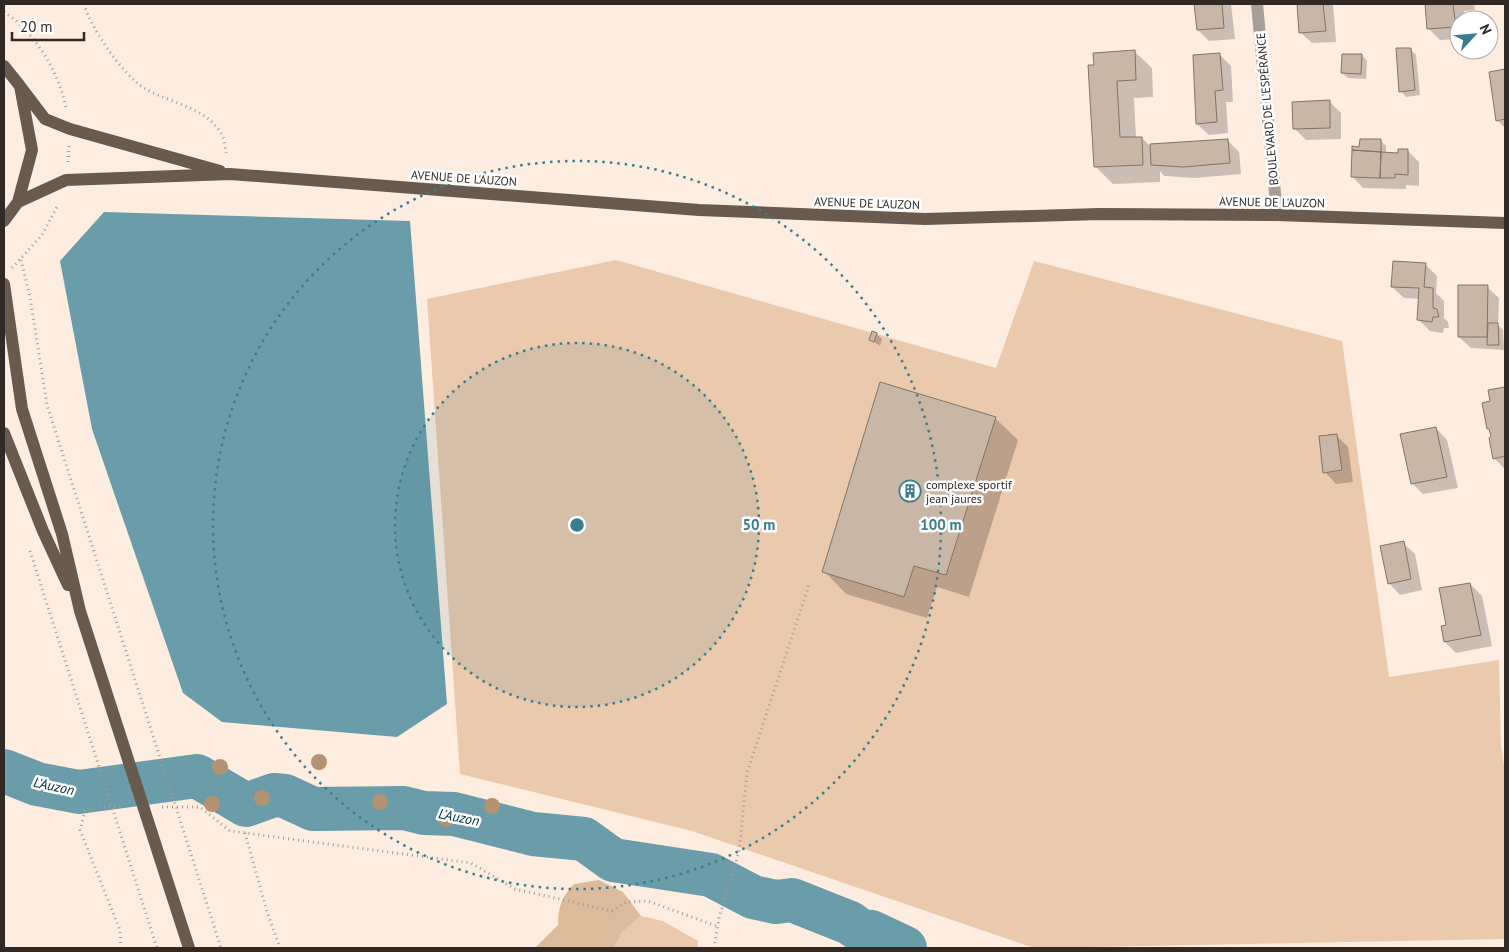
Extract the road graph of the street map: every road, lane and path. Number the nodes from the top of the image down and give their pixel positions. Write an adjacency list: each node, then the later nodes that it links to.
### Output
1 (84, 4): 7 (path)
2 (1257, 4): 10 (street, BOULEVARD DE L'ESPÉRANCE)
3 (4, 12): 6 (path)
4 (4, 66): 5 (main road)
5 (20, 86): 6 (main road); 9 (main road)
6 (70, 129): 7 (main road); 8 (path)
7 (230, 174): 8 (main road); 10 (main road, AVENUE DE L'AUZON)
8 (66, 180): 9 (main road); 13 (path)
9 (18, 202): 11 (main road)
10 (1277, 214): 12 (main road, AVENUE DE L'AUZON)
11 (4, 222)
12 (1505, 222)
13 (21, 260): 14 (path); 27 (path)
14 (10, 270)
15 (4, 284): 19 (main road)
16 (4, 433): 19 (main road)
17 (28, 547): 25 (path)
18 (809, 585): 23 (path)
19 (80, 611): 26 (main road)
20 (124, 807): 24 (path)
21 (153, 807): 22 (path)
22 (245, 833): 23 (path); 28 (path)
23 (719, 927): 29 (path)
24 (121, 948)
25 (157, 948)
26 (188, 948)
27 (221, 948)
28 (280, 948)
29 (714, 948)

